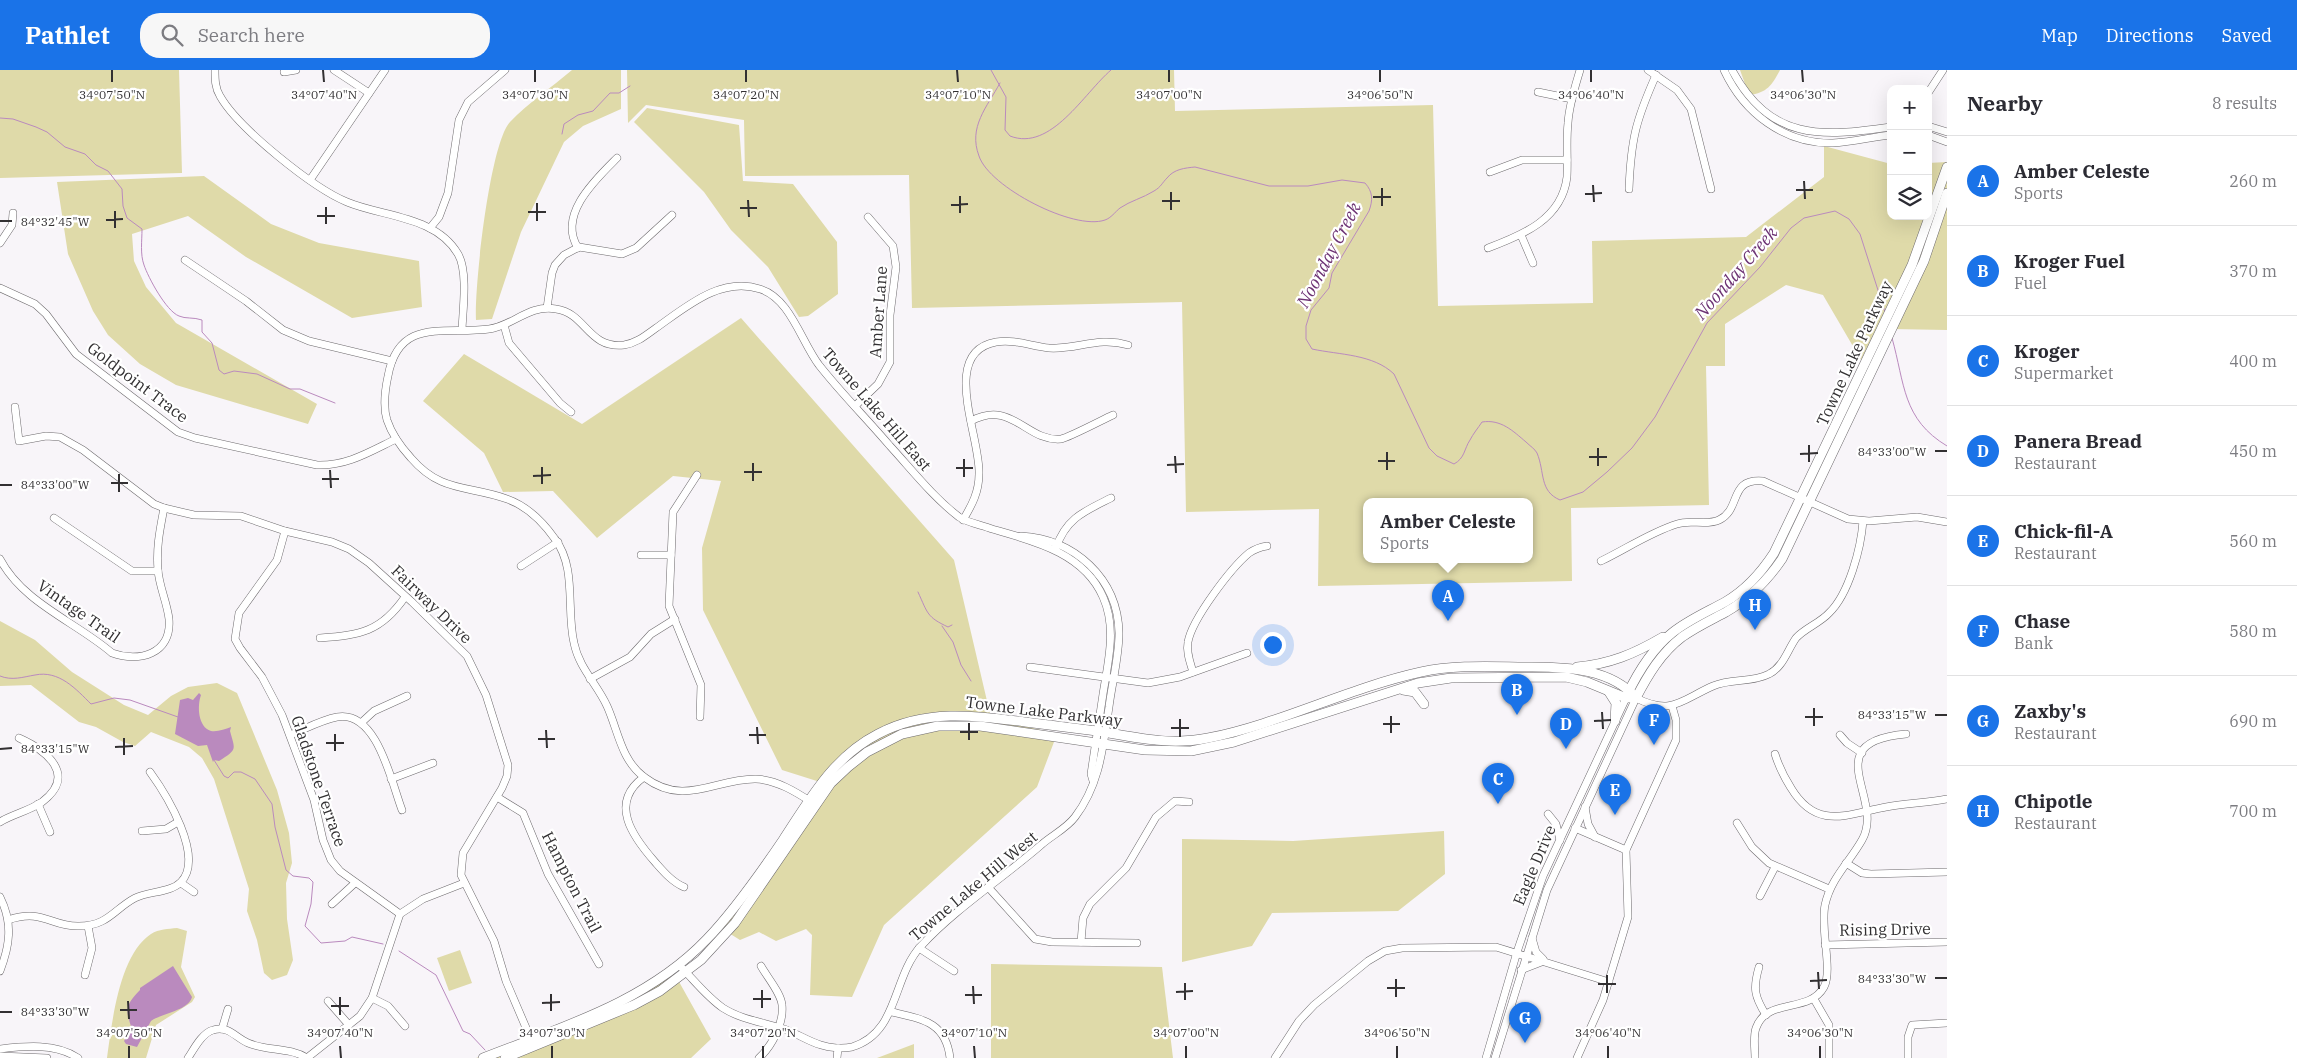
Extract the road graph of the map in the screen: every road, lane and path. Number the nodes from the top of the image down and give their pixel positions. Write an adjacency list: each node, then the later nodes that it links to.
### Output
1 (215, 70): 27 (street)
2 (296, 70): 11 (street)
3 (334, 70): 15 (street)
4 (385, 70): 15 (street)
5 (505, 70): 34 (street)
6 (1580, 70): 16 (street)
7 (1648, 70): 12 (street)
8 (1724, 70): 20 (street)
9 (1732, 70): 17 (street)
10 (1943, 70): 13 (street)
11 (284, 72)
12 (1656, 75): 28 (street); 29 (street)
13 (1932, 87)
14 (1538, 92): 16 (street)
15 (369, 93): 27 (street)
16 (1572, 100): 24 (street)
17 (1887, 127)
18 (1932, 127): 19 (street)
19 (1947, 132)
20 (1887, 136)
21 (1932, 136): 22 (street)
22 (1947, 142)
23 (617, 158): 37 (street)
24 (1567, 160): 26 (street); 35 (street)
25 (1947, 167): 55 (main road, Towne Lake Parkway)
26 (1490, 172)
27 (310, 180): 34 (street)
28 (1629, 189)
29 (1711, 189)
30 (1947, 193): 55 (main road, Towne Lake Parkway)
31 (13, 213): 36 (street)
32 (672, 215): 37 (street)
33 (868, 217): 47 (street, Amber Lane)
34 (430, 228): 44 (street)
35 (1522, 235): 38 (street); 40 (street)
36 (0, 243)
37 (578, 248): 42 (street)
38 (1488, 248)
39 (185, 260): 46 (street)
40 (1533, 263)
41 (0, 288): 52 (street, Goldpoint Trace)
42 (547, 308): 43 (street, Towne Lake Hill East); 47 (street, Towne Lake Hill East)
43 (504, 325): 44 (street, Towne Lake Hill East); 49 (street)
44 (462, 329): 46 (street, Towne Lake Hill East)
45 (1128, 345): 51 (street)
46 (392, 361): 52 (street, Towne Lake Hill East)
47 (855, 406): 58 (street, Towne Lake Hill East)
48 (15, 407): 56 (street, Fairway Drive)
49 (571, 412)
50 (1113, 414): 51 (street)
51 (971, 421): 58 (street)
52 (396, 439): 62 (street, Towne Lake Hill East)
53 (697, 475): 66 (street)
54 (1111, 498): 64 (street)
55 (1805, 501): 59 (street); 68 (street); 73 (main road, Towne Lake Parkway); 85 (main road, Towne Lake Parkway)
56 (164, 508): 61 (street, Fairway Drive); 70 (street, Vintage Trail)
57 (54, 518): 70 (street)
58 (963, 520): 64 (street, Towne Lake Hill East)
59 (1863, 521): 60 (street); 87 (street)
60 (1947, 522)
61 (285, 531): 71 (street, Fairway Drive); 93 (street, Gladstone Terrace)
62 (558, 542): 69 (street); 80 (street, Towne Lake Hill East)
63 (1267, 546): 78 (street)
64 (1056, 547): 79 (street, Towne Lake Hill East)
65 (641, 555): 66 (street)
66 (671, 555): 72 (street)
67 (0, 559): 70 (street, Vintage Trail)
68 (1602, 561)
69 (521, 566)
70 (158, 571)
71 (405, 597): 74 (street); 103 (street, Fairway Drive)
72 (674, 619): 80 (street); 88 (street)
73 (1680, 627): 77 (main road); 83 (main road, Towne Lake Parkway)
74 (320, 638)
75 (1246, 653): 78 (street)
76 (1030, 667): 79 (street)
77 (1569, 668): 83 (main road, Towne Lake Parkway); 91 (main road, Towne Lake Parkway)
78 (1193, 672): 79 (street)
79 (1109, 678): 91 (street, Towne Lake Hill East)
80 (590, 679): 101 (street, Towne Lake Hill East)
81 (1395, 690): 82 (main road, Towne Lake Parkway); 86 (main road); 96 (main road, Towne Lake Parkway)
82 (1607, 690): 83 (main road, Towne Lake Parkway); 89 (main road)
83 (1628, 694): 85 (main road, Towne Lake Parkway); 89 (street, Eagle Drive)
84 (407, 696): 90 (street)
85 (1636, 698): 87 (street); 108 (street, Eagle Drive)
86 (1424, 704)
87 (1672, 706): 120 (street)
88 (700, 717)
89 (1615, 721): 119 (street, Eagle Drive)
90 (362, 722): 93 (street); 102 (street)
91 (1101, 732): 96 (street, Towne Lake Hill East); 105 (main road, Towne Lake Parkway)
92 (1906, 734): 97 (street)
93 (290, 735): 125 (street, Gladstone Terrace)
94 (1840, 735): 97 (street)
95 (19, 738): 107 (street)
96 (1099, 744): 105 (main road, Towne Lake Parkway); 128 (street, Towne Lake Hill West)
97 (1862, 753): 110 (street)
98 (1775, 754): 110 (street)
99 (433, 763): 102 (street)
100 (150, 772): 113 (street)
101 (644, 777): 105 (street, Towne Lake Hill East); 127 (street)
102 (390, 779): 109 (street)
103 (497, 796): 126 (street, Fairway Drive); 146 (street, Hampton Trail)
104 (1947, 799): 110 (street)
105 (813, 802): 149 (main road, Towne Lake Parkway)
106 (1189, 802): 138 (street)
107 (38, 804): 112 (street); 117 (street)
108 (1585, 807): 115 (street, Eagle Drive); 118 (street)
109 (402, 810)
110 (1866, 810): 121 (street)
111 (1548, 814): 119 (street)
112 (0, 822)
113 (178, 822): 116 (street); 124 (street)
114 (1737, 823): 122 (street)
115 (1575, 828): 118 (street); 137 (street, Eagle Drive)
116 (142, 831)
117 (50, 832)
118 (1595, 837): 120 (street)
119 (1560, 840): 143 (street, Eagle Drive)
120 (1626, 850): 154 (street)
121 (1846, 863): 123 (street); 129 (street)
122 (1775, 867): 129 (street); 131 (street)
123 (1947, 872)
124 (181, 883): 130 (street); 136 (street)
125 (356, 883): 133 (street); 134 (street, Gladstone Terrace)
126 (464, 883): 134 (street); 166 (street, Fairway Drive)
127 (684, 887)
128 (988, 887): 138 (street); 142 (street, Towne Lake Hill West)
129 (1829, 889): 141 (street)
130 (194, 892)
131 (1760, 896)
132 (0, 897): 135 (street)
133 (332, 904)
134 (400, 914): 155 (street)
135 (8, 920): 136 (street); 151 (street)
136 (88, 926): 153 (street)
137 (1532, 936): 144 (street, Eagle Drive); 145 (street)
138 (1081, 942): 139 (street)
139 (1137, 942)
140 (1947, 942): 141 (street, Rising Drive)
141 (1825, 945): 156 (street)
142 (919, 948): 152 (street); 159 (street, Towne Lake Hill West)
143 (1516, 952): 144 (street); 179 (street); 180 (street, Eagle Drive)
144 (1526, 955): 145 (street); 150 (street, Eagle Drive)
145 (1545, 961): 150 (street); 154 (street)
146 (599, 964)
147 (761, 966): 164 (street)
148 (1759, 967): 160 (street)
149 (683, 969): 164 (street, Towne Lake Hill West); 166 (main road, Towne Lake Parkway)
150 (1521, 970): 181 (street, Eagle Drive)
151 (0, 971)
152 (954, 972)
153 (85, 975)
154 (1609, 982): 182 (street)
155 (372, 998): 162 (street); 163 (street)
156 (1814, 999): 160 (street); 184 (street)
157 (328, 1001): 162 (street)
158 (228, 1009): 165 (street)
159 (892, 1012): 167 (street, Towne Lake Hill West); 178 (street)
160 (1766, 1015): 183 (street)
161 (1947, 1023): 185 (street)
162 (349, 1026): 173 (street)
163 (405, 1026)
164 (778, 1028): 167 (street, Towne Lake Hill West); 176 (street)
165 (222, 1029): 172 (street); 173 (street)
166 (532, 1043): 174 (main road, Towne Lake Parkway); 175 (main road, Towne Lake Parkway)
167 (838, 1048): 177 (street)
168 (0, 1049): 171 (street)
169 (0, 1056): 170 (street)
170 (46, 1058)
171 (78, 1058)
172 (188, 1058)
173 (307, 1058)
174 (483, 1058)
175 (505, 1058)
176 (759, 1058)
177 (837, 1058)
178 (950, 1058)
179 (1276, 1058)
180 (1486, 1058)
181 (1495, 1058)
182 (1577, 1058)
183 (1755, 1058)
184 (1829, 1058)
185 (1908, 1058)

